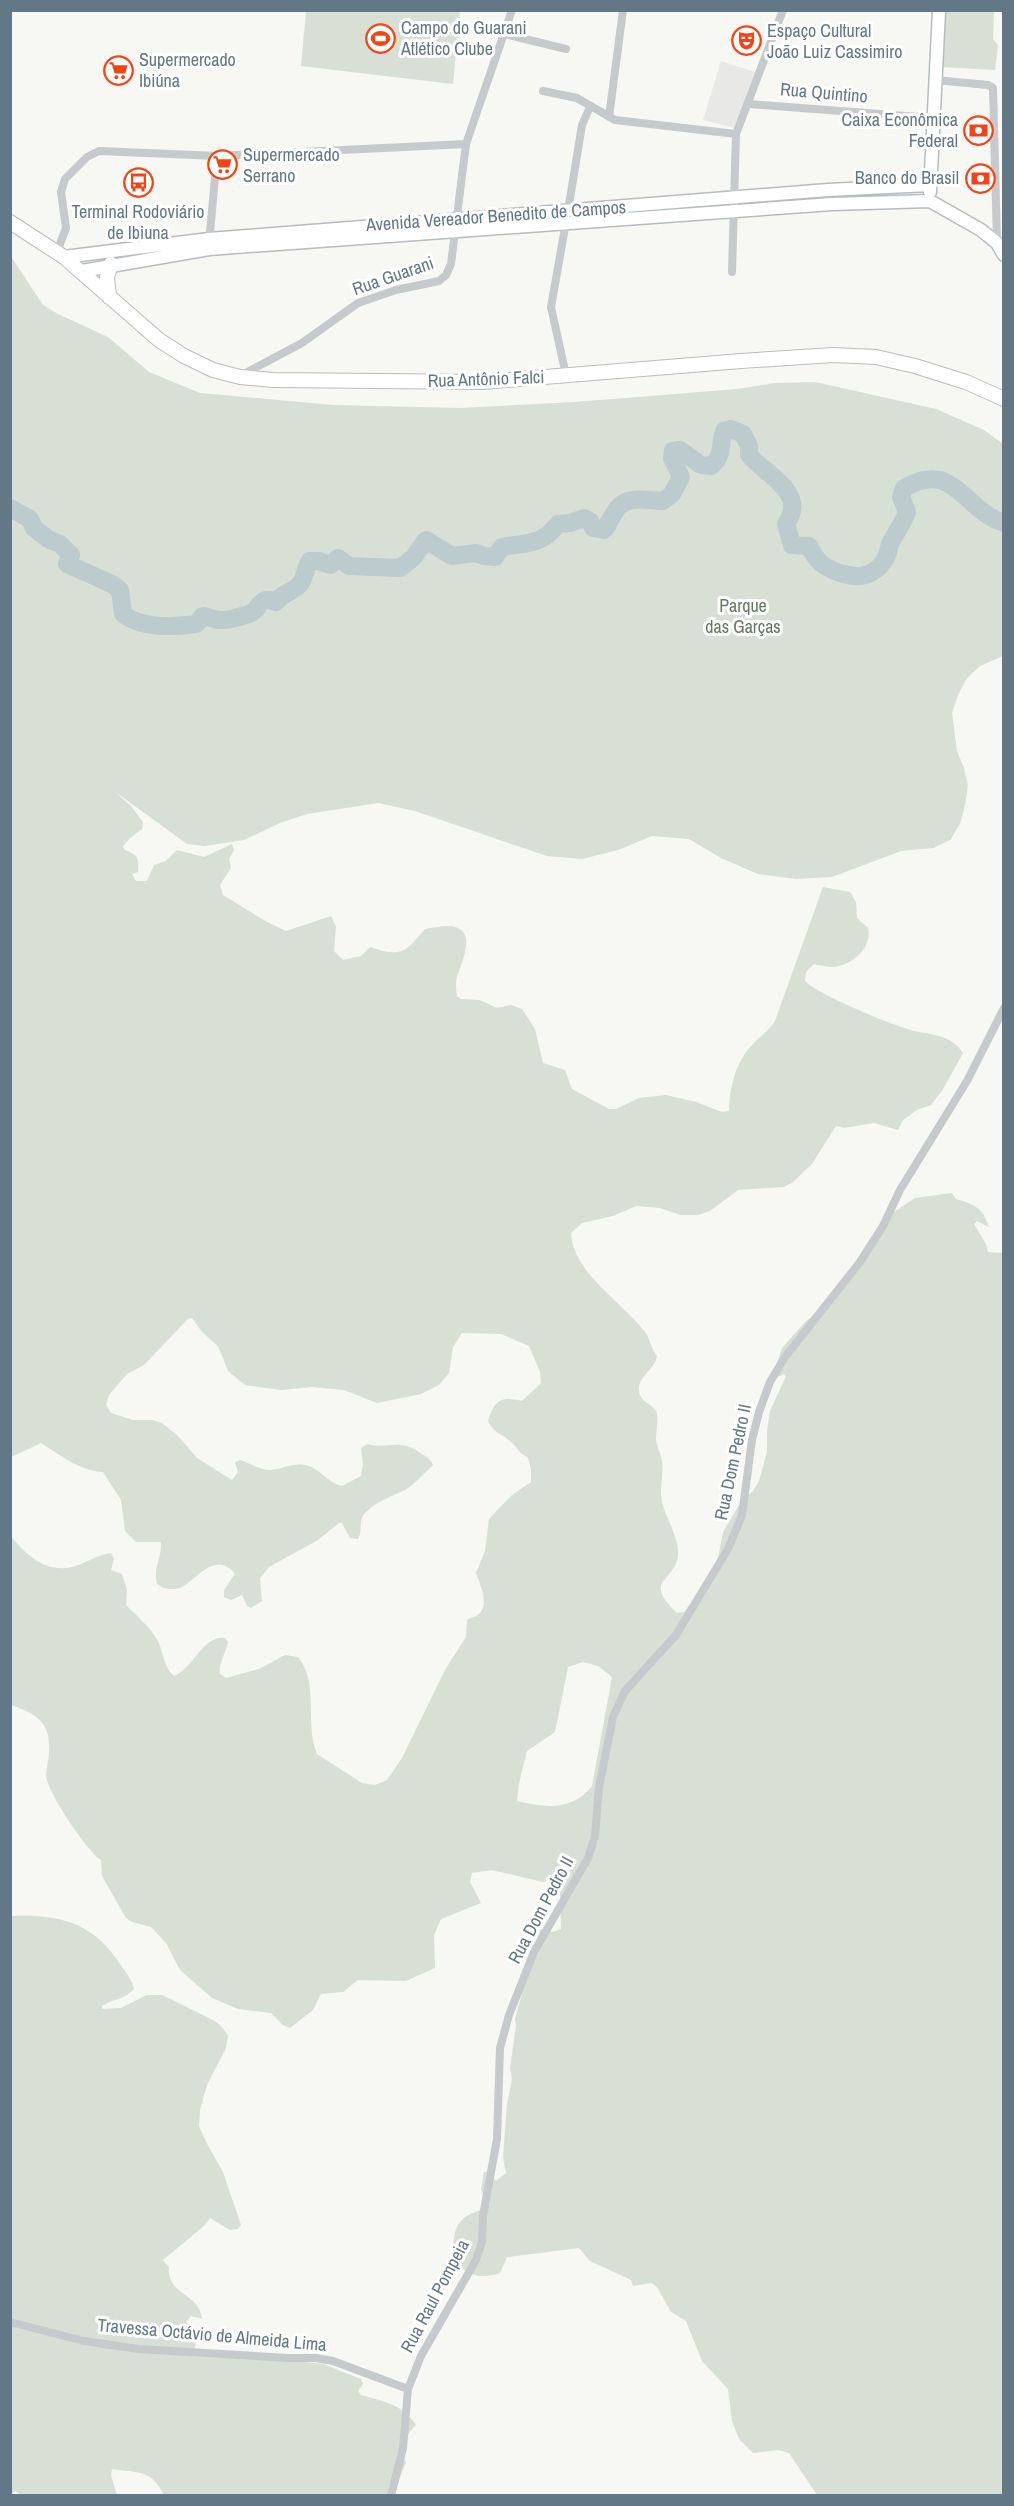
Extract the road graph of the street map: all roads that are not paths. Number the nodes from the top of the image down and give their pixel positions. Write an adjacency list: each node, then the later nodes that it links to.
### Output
1 (512, 10): 5 (street, Rua Guarani)
2 (623, 10): 11 (street)
3 (783, 10): 9 (street)
4 (939, 10): 7 (main road)
5 (504, 34): 6 (street); 14 (street, Rua Guarani)
6 (566, 49)
7 (935, 80): 12 (main road); 27 (street)
8 (543, 91): 10 (street)
9 (749, 104): 12 (street, Rua Quintino); 13 (street)
10 (590, 107): 11 (street); 22 (street)
11 (609, 117): 13 (street)
12 (932, 118): 16 (main road)
13 (736, 134): 18 (street)
14 (466, 144): 15 (street); 23 (street, Rua Guarani)
15 (216, 156): 28 (street); 29 (street)
16 (929, 185): 17 (main road, Avenida Vereador Benedito de Campos); 19 (main road)
17 (828, 190): 18 (main road, Avenida Vereador Benedito de Campos); 20 (main road)
18 (733, 198): 21 (street); 22 (main road, Avenida Vereador Benedito de Campos)
19 (930, 201): 20 (main road, Avenida Vereador Benedito de Campos); 27 (main road)
20 (832, 204): 21 (main road, Avenida Vereador Benedito de Campos)
21 (733, 212): 22 (main road, Avenida Vereador Benedito de Campos); 33 (street)
22 (567, 216): 25 (main road, Avenida Vereador Benedito de Campos); 35 (street)
23 (455, 219): 25 (main road, Avenida Vereador Benedito de Campos); 26 (street, Rua Guarani); 28 (main road, Avenida Vereador Benedito de Campos)
24 (10, 222): 29 (main road, Rua Antônio Falci)
25 (494, 223): 26 (main road, Avenida Vereador Benedito de Campos)
26 (455, 232): 28 (main road, Avenida Vereador Benedito de Campos); 36 (street, Rua Guarani)
27 (997, 243): 30 (main road)
28 (209, 244): 29 (main road, Avenida Vereador Benedito de Campos); 31 (main road, Avenida Vereador Benedito de Campos)
29 (61, 254): 32 (main road, Rua Antônio Falci)
30 (1004, 255)
31 (111, 264): 32 (main road, Avenida Vereador Benedito de Campos); 34 (main road)
32 (82, 271): 34 (main road, Rua Antônio Falci)
33 (732, 272)
34 (109, 297): 36 (main road, Rua Antônio Falci)
35 (566, 375): 36 (main road, Rua Antônio Falci); 37 (main road, Rua Antônio Falci)
36 (240, 377)
37 (1004, 399)
38 (1004, 1008): 39 (street, Rua Dom Pedro II)
39 (499, 2109): 41 (street, Rua Raul Pompeia)
40 (10, 2322): 41 (street, Travessa Octávio de Almeida Lima)
41 (408, 2389): 42 (street, Rua Raul Pompeia)
42 (391, 2496)

